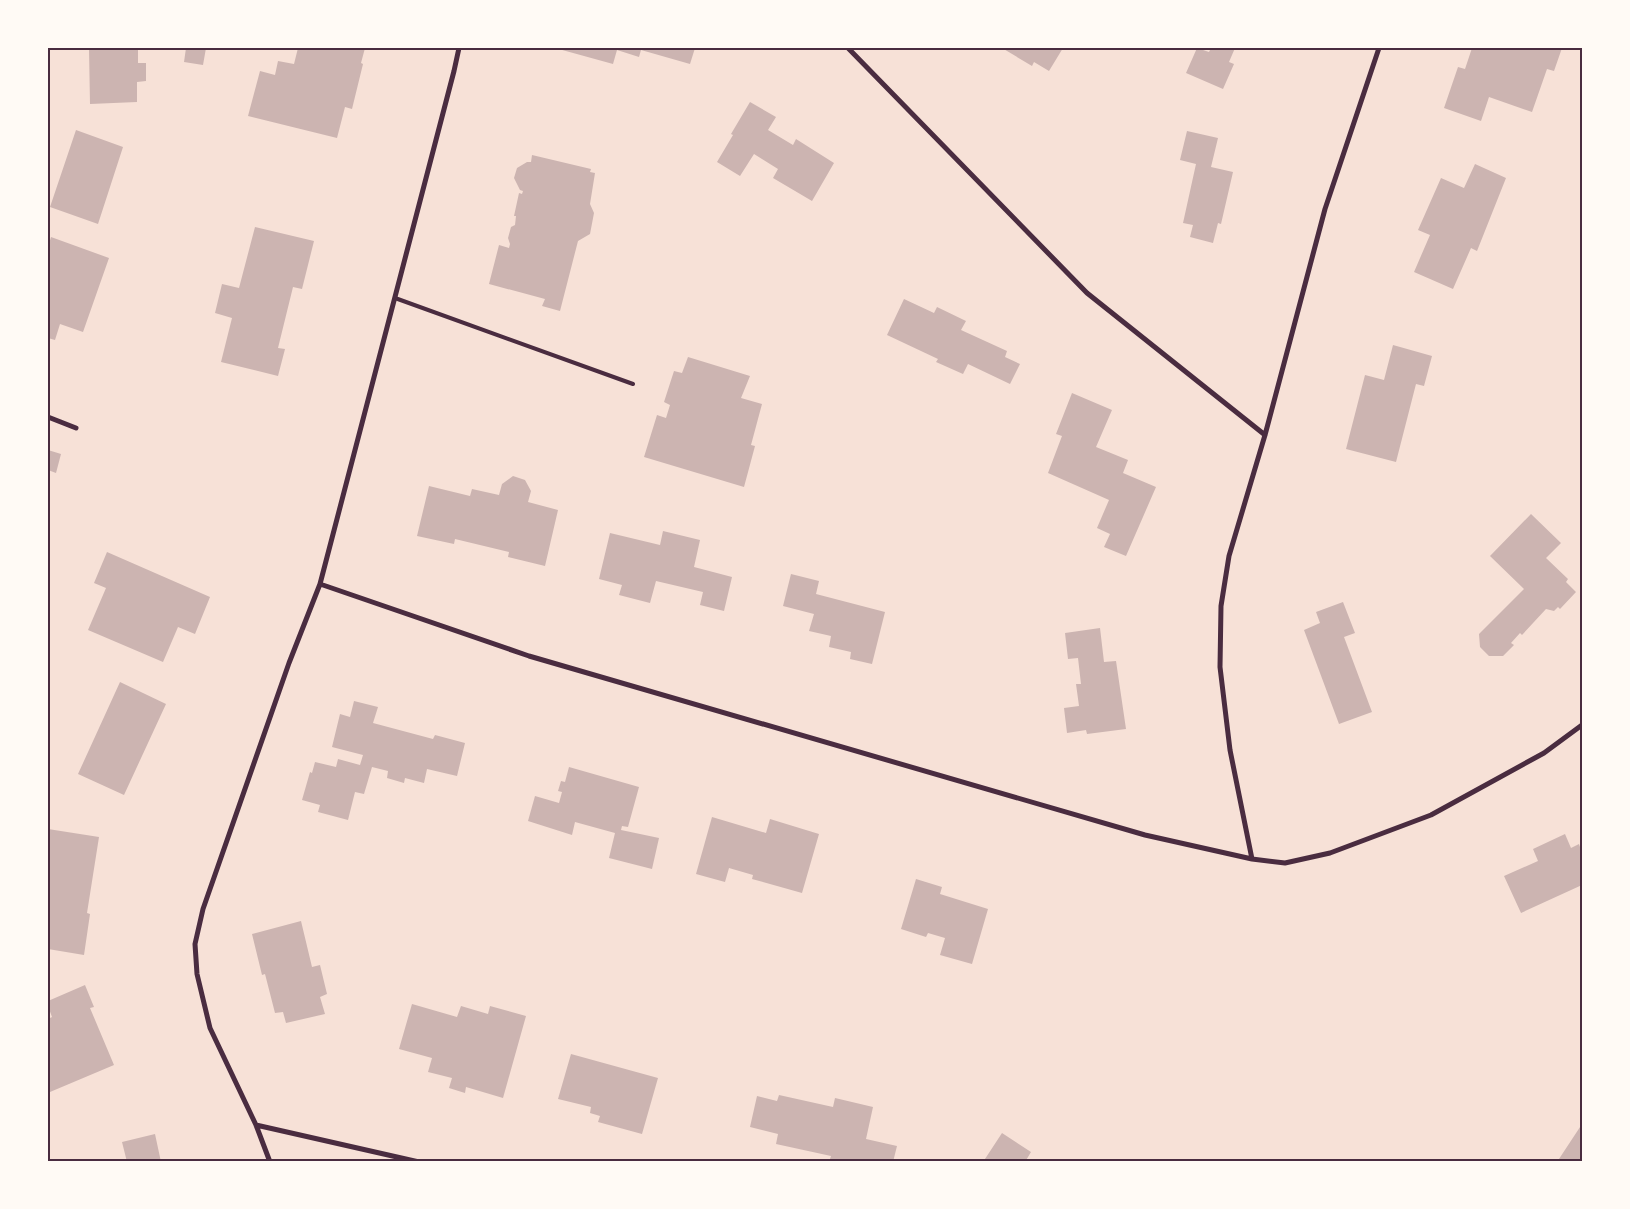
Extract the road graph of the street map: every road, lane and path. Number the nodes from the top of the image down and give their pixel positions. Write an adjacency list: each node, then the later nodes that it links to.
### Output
1 (459, 48): 4 (street)
2 (848, 48): 8 (street)
3 (1379, 48): 8 (street)
4 (395, 298): 5 (lane); 9 (street)
5 (633, 384)
6 (48, 417): 7 (street)
7 (76, 428)
8 (1265, 435): 11 (street)
9 (320, 584): 11 (street); 12 (street)
10 (1582, 725): 11 (street)
11 (1252, 859)
12 (256, 1125): 13 (street); 14 (street)
13 (270, 1162)
14 (419, 1162)

